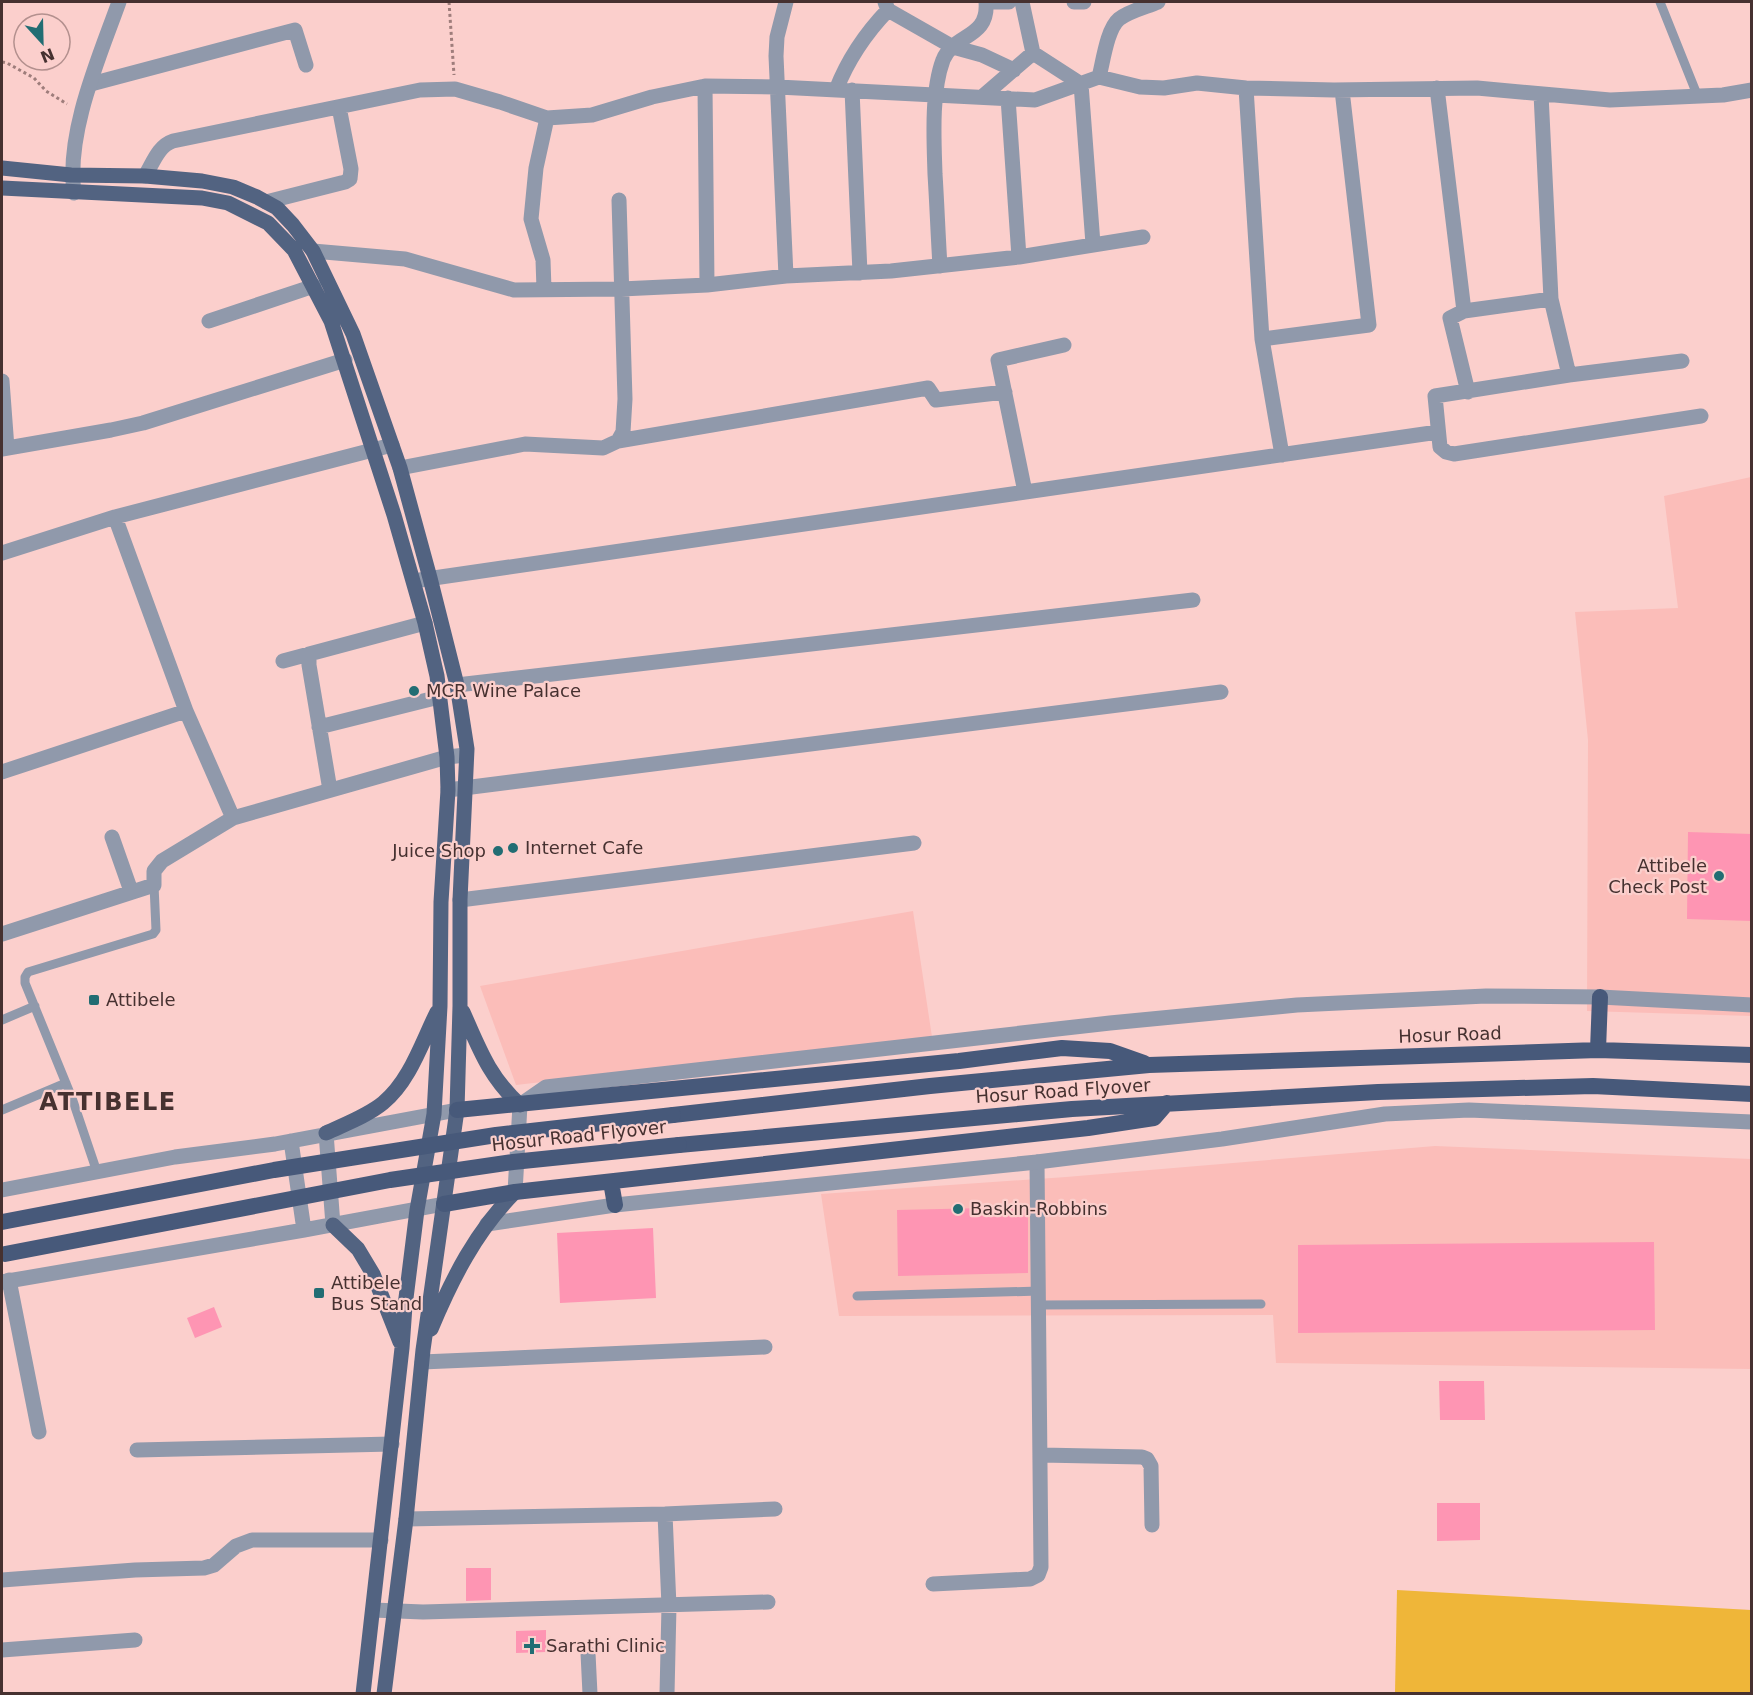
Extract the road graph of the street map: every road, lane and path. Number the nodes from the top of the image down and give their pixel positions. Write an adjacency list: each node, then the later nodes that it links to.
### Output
1 (119, 2): 19 (street)
2 (449, 2): 25 (path)
3 (786, 2): 22 (street)
4 (986, 2): 13 (street)
5 (996, 2): 6 (street)
6 (1009, 2)
7 (1023, 2): 14 (street)
8 (1074, 2): 9 (street)
9 (1084, 2)
10 (1156, 2): 18 (street)
11 (1660, 2): 33 (lane)
12 (886, 6): 13 (street); 26 (street)
13 (953, 46): 17 (street); 30 (street)
14 (1034, 53): 17 (street); 20 (street)
15 (2, 62): 36 (path)
16 (306, 65): 19 (street)
17 (1014, 70): 32 (street)
18 (1099, 77): 20 (street); 23 (street)
19 (91, 84): 36 (street)
20 (1081, 84): 34 (street); 46 (street)
21 (705, 86): 22 (street); 37 (street); 52 (street)
22 (778, 87): 26 (street); 51 (street)
23 (1246, 88): 28 (street); 59 (street)
24 (1437, 88): 28 (street); 31 (street); 57 (street)
25 (455, 89): 35 (street); 37 (street)
26 (836, 90): 27 (street)
27 (852, 90): 30 (street); 50 (street)
28 (1342, 90): 59 (street)
29 (1752, 90): 33 (street)
30 (936, 94): 32 (street); 49 (street)
31 (1541, 94): 33 (street); 56 (street)
32 (982, 97): 34 (street)
33 (1698, 97)
34 (1008, 98): 48 (street)
35 (339, 107): 40 (street); 44 (street)
36 (81, 113): 39 (street)
37 (547, 118): 54 (street)
38 (2, 168): 39 (main road)
39 (72, 175): 40 (main road); 42 (street)
40 (145, 176): 44 (main road)
41 (2, 188): 42 (main road)
42 (74, 192): 53 (main road)
43 (619, 200): 55 (street)
44 (266, 202): 47 (main road)
45 (1143, 237): 46 (street)
46 (1093, 244): 48 (street)
47 (313, 251): 54 (street); 70 (main road)
48 (1019, 257): 49 (street)
49 (940, 266): 50 (street)
50 (860, 273): 51 (street)
51 (786, 276): 52 (street)
52 (707, 285): 55 (street)
53 (314, 286): 58 (street); 61 (main road)
54 (544, 289): 55 (street)
55 (621, 290): 69 (street)
56 (1551, 299): 57 (street); 63 (street)
57 (1464, 310): 66 (street)
58 (209, 321)
59 (1262, 339): 73 (street)
60 (1064, 345): 65 (street)
61 (345, 360): 71 (street); 72 (main road)
62 (1682, 361): 63 (street)
63 (1569, 375): 66 (street)
64 (2, 381): 71 (street)
65 (1005, 392): 69 (street); 75 (street)
66 (1468, 392): 68 (street)
67 (1701, 416): 68 (street)
68 (1438, 432): 73 (street)
69 (618, 441): 74 (street)
70 (392, 445): 72 (street); 74 (main road)
71 (4, 448)
72 (372, 451): 76 (street); 79 (main road)
73 (1282, 455): 75 (street)
74 (400, 468): 78 (main road)
75 (1025, 492): 78 (street)
76 (115, 517): 77 (street); 87 (street)
77 (2, 553)
78 (430, 578): 79 (street); 84 (main road)
79 (413, 581): 81 (main road)
80 (1193, 600): 84 (street)
81 (425, 623): 82 (street); 86 (main road)
82 (309, 654): 83 (street); 88 (street)
83 (283, 661)
84 (456, 685): 89 (main road)
85 (1221, 692): 92 (street)
86 (439, 697): 88 (street); 90 (main road)
87 (186, 711): 91 (street); 95 (street)
88 (319, 727): 93 (street)
89 (466, 755): 90 (street); 92 (main road)
90 (447, 757): 93 (street); 94 (main road)
91 (2, 772)
92 (464, 788): 94 (street); 100 (main road)
93 (330, 790): 95 (street)
94 (448, 790): 105 (main road)
95 (233, 818): 98 (street)
96 (112, 837): 99 (street)
97 (914, 843): 100 (street)
98 (154, 885): 99 (street); 104 (lane)
99 (131, 891): 101 (street)
100 (460, 900): 106 (main road)
101 (2, 933)
102 (1600, 997): 103 (street); 108 (highway); 114 (street)
103 (1752, 1005)
104 (35, 1006): 107 (lane); 111 (lane)
105 (440, 1006): 106 (main road); 117 (main road); 119 (main road)
106 (460, 1006): 114 (main road); 116 (main road)
107 (2, 1020)
108 (1598, 1050): 109 (highway, Hosur Road); 110 (highway, Hosur Road)
109 (1752, 1055)
110 (1149, 1065): 114 (highway); 129 (highway, Hosur Road Flyover, bridge)
111 (66, 1083): 115 (lane); 122 (lane)
112 (1752, 1094): 113 (highway)
113 (1167, 1103): 123 (highway); 133 (highway, Hosur Road Flyover, bridge)
114 (520, 1105): 116 (highway); 125 (street)
115 (2, 1110)
116 (457, 1110): 117 (street); 126 (main road)
117 (434, 1114): 119 (street); 128 (main road)
118 (1752, 1122): 121 (street)
119 (326, 1133): 120 (street); 131 (street)
120 (291, 1141): 122 (street); 132 (street)
121 (1037, 1162): 127 (street); 136 (street)
122 (97, 1172): 124 (street)
123 (611, 1182): 125 (highway); 127 (highway)
124 (2, 1190)
125 (515, 1192): 126 (highway); 130 (main road)
126 (444, 1204): 128 (street); 140 (main road)
127 (615, 1205): 130 (street)
128 (417, 1210): 131 (street); 139 (main road)
129 (2, 1222)
130 (487, 1224): 140 (main road)
131 (333, 1225): 132 (street); 139 (main road)
132 (304, 1230): 134 (street)
133 (3, 1254)
134 (5, 1281): 141 (street)
135 (858, 1296): 136 (lane)
136 (1039, 1298): 137 (lane); 144 (street)
137 (1261, 1304)
138 (765, 1347): 140 (street)
139 (402, 1348): 142 (main road)
140 (422, 1356): 147 (main road)
141 (39, 1432)
142 (392, 1444): 143 (street); 149 (main road)
143 (137, 1450)
144 (1041, 1455): 148 (street); 151 (street)
145 (774, 1509): 146 (street)
146 (665, 1514): 147 (street); 153 (street)
147 (405, 1519): 155 (main road)
148 (1152, 1526)
149 (381, 1540): 150 (street); 154 (main road)
150 (2, 1581)
151 (933, 1584)
152 (768, 1602): 153 (street)
153 (669, 1606): 155 (street); 162 (street)
154 (374, 1610): 155 (street); 159 (main road)
155 (394, 1613): 160 (main road)
156 (135, 1640): 157 (street)
157 (2, 1650)
158 (588, 1653): 161 (street)
159 (363, 1694)
160 (384, 1694)
161 (590, 1694)
162 (667, 1694)

